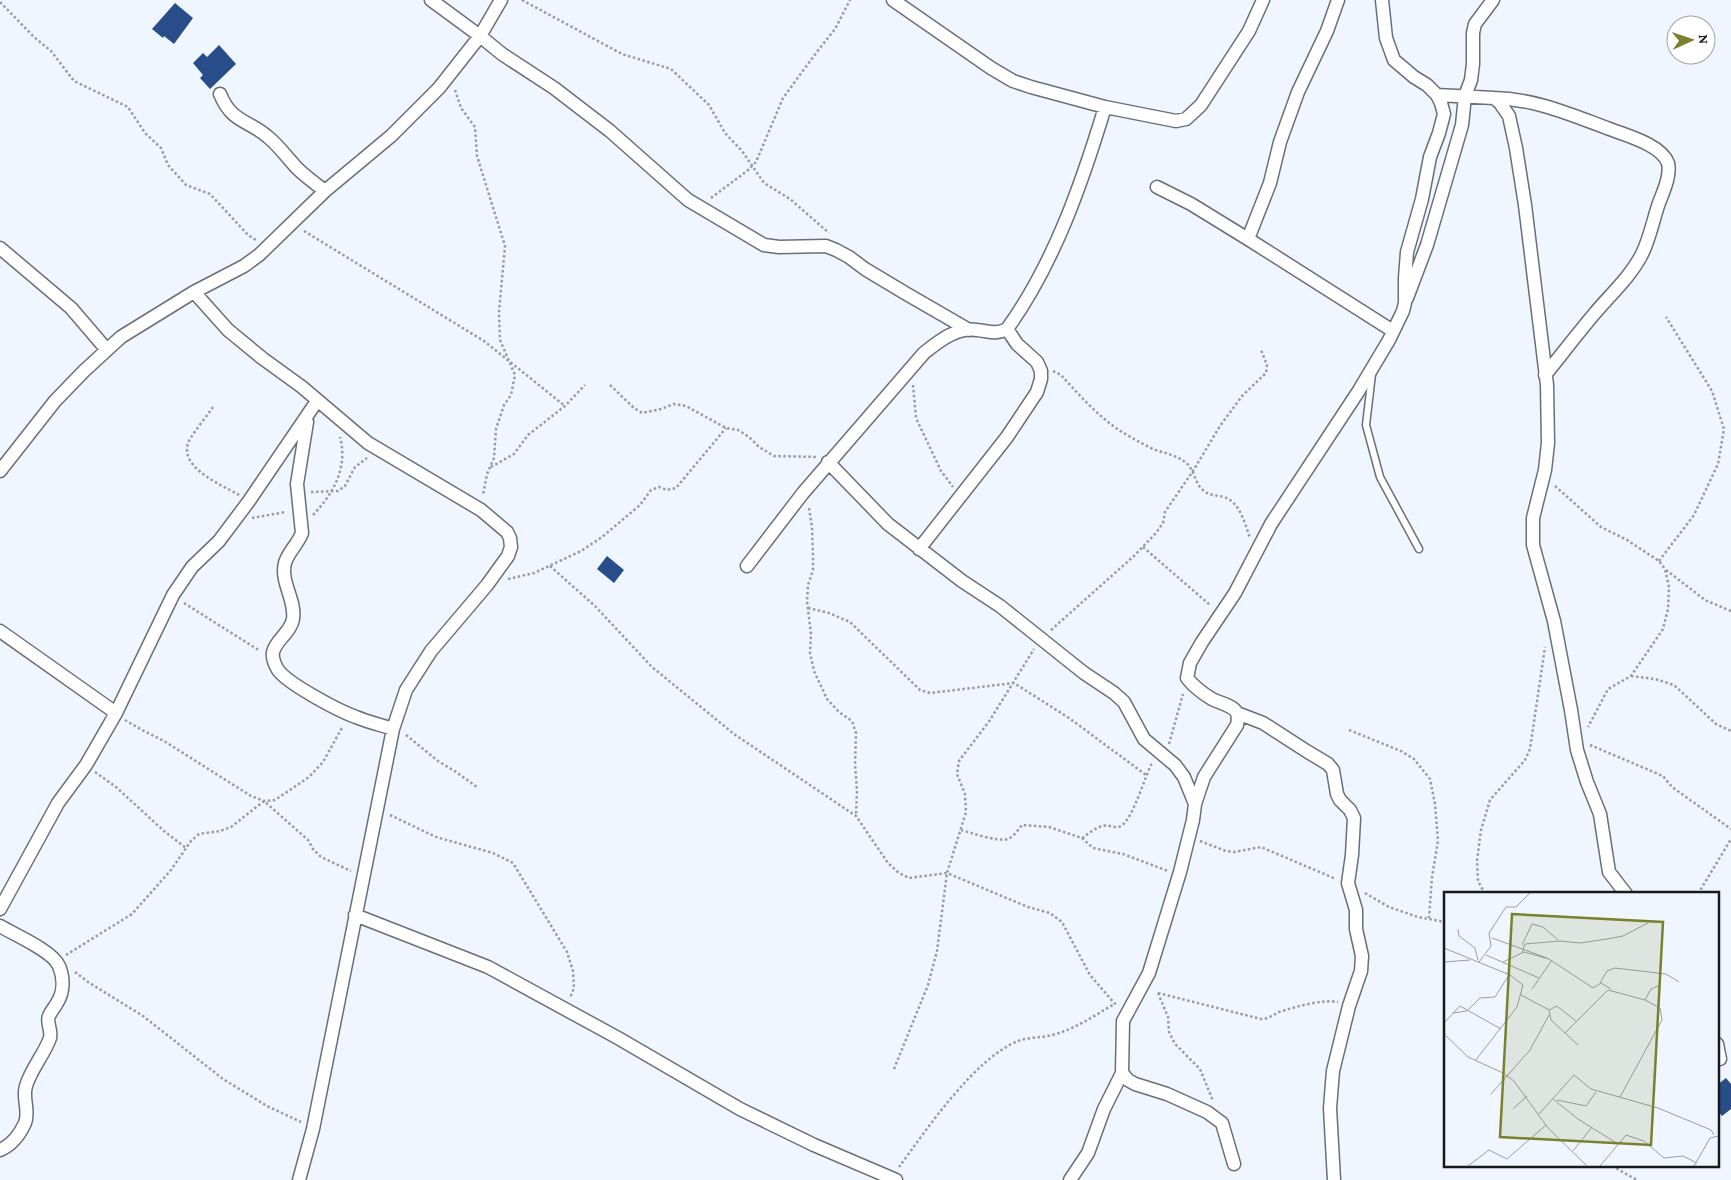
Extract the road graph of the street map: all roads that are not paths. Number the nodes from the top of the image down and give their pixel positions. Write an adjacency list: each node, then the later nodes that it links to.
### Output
1 (431, 0): 8 (street)
2 (500, 0): 8 (street)
3 (892, 0): 13 (street)
4 (1338, 0): 16 (street)
5 (1382, 0): 10 (street)
6 (1493, 0): 11 (street)
7 (1257, 3): 13 (street)
8 (480, 36): 15 (street); 20 (street)
9 (220, 94): 15 (street)
10 (1437, 95): 11 (street); 19 (street)
11 (1465, 96): 12 (street); 19 (street)
12 (1494, 98): 25 (street); 25 (street)
13 (1105, 107): 21 (street)
14 (1157, 187): 16 (street)
15 (325, 191): 18 (street)
16 (1248, 238): 22 (street)
17 (0, 248): 23 (street)
18 (194, 292): 23 (street); 26 (street)
19 (1405, 303): 22 (street)
20 (969, 330): 21 (street); 28 (street)
21 (1007, 330): 30 (street)
22 (1393, 331): 24 (street)
23 (107, 350): 29 (street)
24 (1373, 365): 31 (lane); 34 (street)
25 (1545, 375): 38 (street)
26 (317, 401): 27 (street); 36 (street)
27 (308, 415): 35 (street); 36 (street)
28 (830, 460): 30 (street); 32 (street)
29 (0, 471)
30 (919, 549): 37 (street)
31 (1419, 549)
32 (747, 566)
33 (0, 630): 35 (street)
34 (1236, 713): 37 (street); 50 (street)
35 (116, 714): 39 (street)
36 (393, 729): 40 (street)
37 (1195, 804): 44 (street)
38 (1624, 892)
39 (0, 909)
40 (354, 915): 47 (street); 48 (street)
41 (0, 926): 45 (street)
42 (1718, 1049): 43 (street)
43 (1720, 1059)
44 (1122, 1073): 46 (street); 49 (street)
45 (0, 1150)
46 (1234, 1164)
47 (894, 1179)
48 (298, 1180)
49 (1070, 1180)
50 (1334, 1180)

